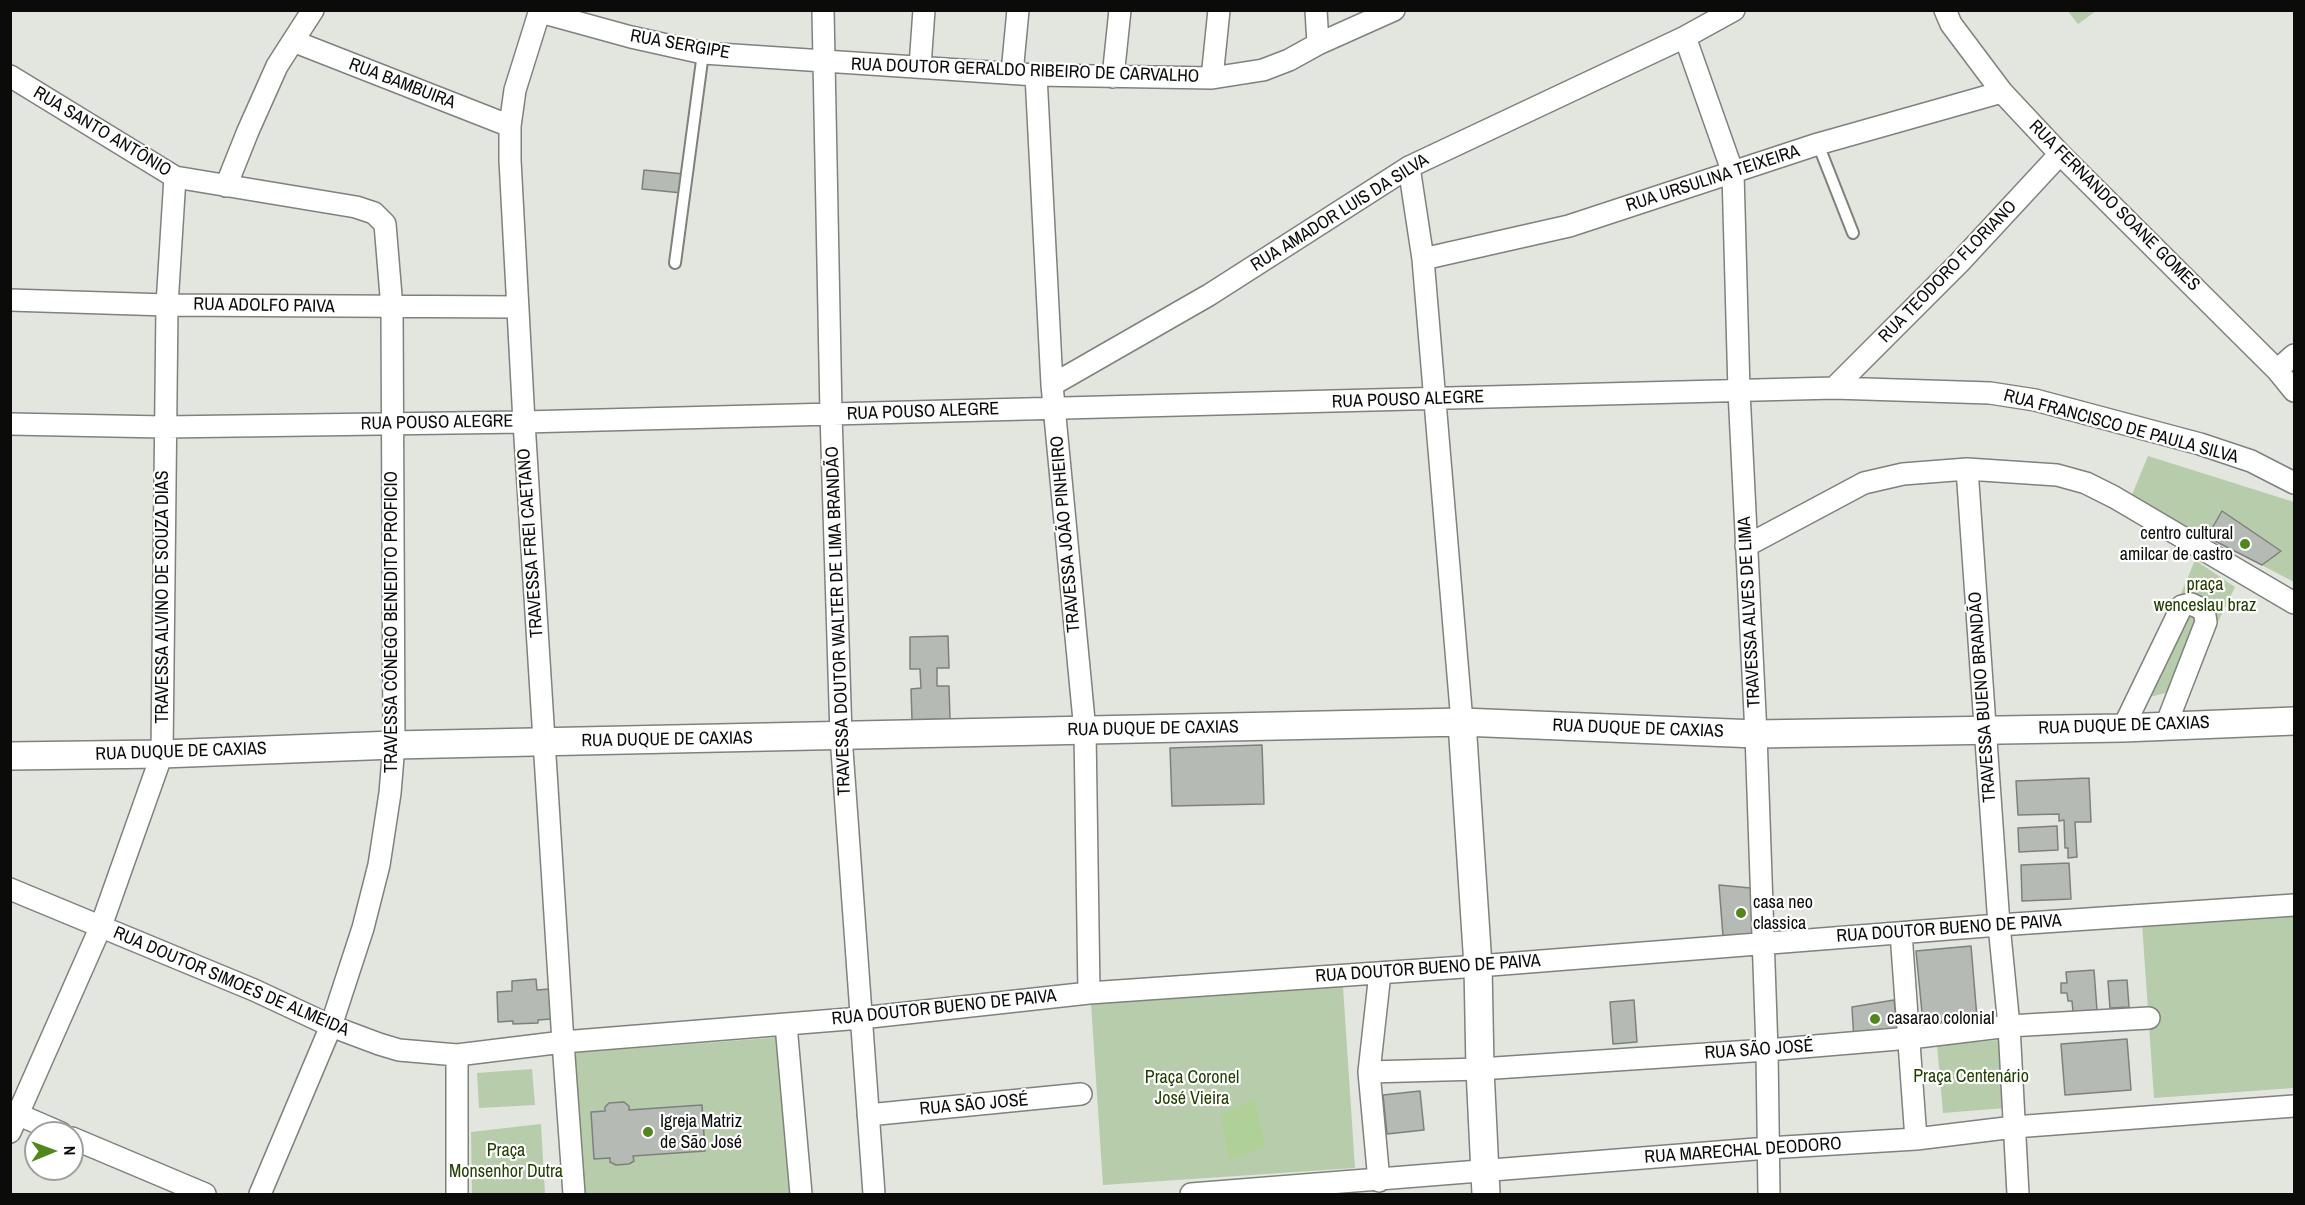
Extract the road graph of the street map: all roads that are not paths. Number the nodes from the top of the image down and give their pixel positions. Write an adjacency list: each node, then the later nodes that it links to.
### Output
1 (313, 10): 13 (street)
2 (823, 10): 16 (street, TRAVESSA DOUTOR WALTER DE LIMA BRANDÃO)
3 (924, 10): 17 (street)
4 (1018, 10): 18 (street)
5 (1120, 10): 21 (street)
6 (1219, 10): 22 (street)
7 (1316, 10): 14 (street)
8 (1394, 10): 14 (street, RUA DOUTOR GERALDO RIBEIRO DE CARVALHO)
9 (1734, 10): 12 (street, RUA AMADOR LUIS DA SILVA)
10 (1945, 10): 23 (street, RUA FERNANDO SOANE GOMES)
11 (540, 11): 15 (street, RUA SERGIPE); 24 (street, TRAVESSA FREI CAETANO)
12 (1685, 37): 27 (street, RUA AMADOR LUIS DA SILVA); 28 (street, TRAVESSA ALVES DE LIMA)
13 (293, 41): 24 (street, RUA BAMBUIRA); 30 (street)
14 (1318, 44): 22 (street, RUA DOUTOR GERALDO RIBEIRO DE CARVALHO)
15 (703, 53): 16 (street, RUA SERGIPE); 34 (lane)
16 (823, 62): 17 (street, RUA DOUTOR GERALDO RIBEIRO DE CARVALHO); 47 (street, TRAVESSA DOUTOR WALTER DE LIMA BRANDÃO)
17 (920, 66): 18 (street, RUA DOUTOR GERALDO RIBEIRO DE CARVALHO)
18 (1012, 74): 19 (street, RUA DOUTOR GERALDO RIBEIRO DE CARVALHO)
19 (1036, 75): 21 (street, RUA DOUTOR GERALDO RIBEIRO DE CARVALHO); 41 (street, TRAVESSA JOÃO PINHEIRO)
20 (10, 76): 29 (street, RUA SANTO ANTÔNIO)
21 (1113, 77): 22 (street, RUA DOUTOR GERALDO RIBEIRO DE CARVALHO)
22 (1212, 78)
23 (2002, 92): 25 (street, RUA URSULINA TEIXEIRA); 26 (street, RUA FERNANDO SOANE GOMES)
24 (510, 126): 37 (street, TRAVESSA FREI CAETANO)
25 (1818, 144): 28 (street, RUA URSULINA TEIXEIRA); 32 (lane)
26 (2060, 154): 40 (street, RUA FERNANDO SOANE GOMES); 42 (street, RUA TEODORO FLORIANO)
27 (1409, 167): 33 (street); 41 (street, RUA AMADOR LUIS DA SILVA)
28 (1733, 173): 33 (street, RUA URSULINA TEIXEIRA); 43 (street, TRAVESSA ALVES DE LIMA)
29 (175, 177): 30 (street, RUA SANTO ANTÔNIO); 36 (street, TRAVESSA ALVINO DE SOUZA DIAS)
30 (226, 186): 31 (street, RUA SANTO ANTÔNIO)
31 (374, 213): 38 (street, TRAVESSA CÔNEGO BENEDITO PROFICIO)
32 (1853, 233)
33 (1423, 259): 45 (street)
34 (675, 263)
35 (10, 300): 36 (street, RUA ADOLFO PAIVA)
36 (167, 305): 38 (street, RUA ADOLFO PAIVA); 51 (street, TRAVESSA ALVINO DE SOUZA DIAS)
37 (518, 307): 38 (street, RUA ADOLFO PAIVA); 48 (street, TRAVESSA FREI CAETANO)
38 (392, 308): 50 (street, TRAVESSA CÔNEGO BENEDITO PROFICIO)
39 (2295, 355): 40 (street)
40 (2277, 370): 44 (street, RUA FERNANDO SOANE GOMES)
41 (1052, 385): 46 (street, TRAVESSA JOÃO PINHEIRO)
42 (1834, 388): 43 (street, RUA POUSO ALEGRE); 53 (street, RUA FRANCISCO DE PAULA SILVA)
43 (1738, 391): 45 (street, RUA POUSO ALEGRE); 54 (street, TRAVESSA ALVES DE LIMA)
44 (2295, 391)
45 (1433, 398): 46 (street, RUA POUSO ALEGRE); 57 (street)
46 (1055, 408): 47 (street, RUA POUSO ALEGRE); 61 (street, TRAVESSA JOÃO PINHEIRO)
47 (831, 414): 48 (street, RUA POUSO ALEGRE); 63 (street, TRAVESSA DOUTOR WALTER DE LIMA BRANDÃO)
48 (524, 422): 50 (street, RUA POUSO ALEGRE); 64 (street, TRAVESSA FREI CAETANO)
49 (10, 424): 51 (street, RUA POUSO ALEGRE)
50 (393, 424): 51 (street, RUA POUSO ALEGRE); 65 (street, TRAVESSA CÔNEGO BENEDITO PROFICIO)
51 (164, 427): 66 (street, TRAVESSA ALVINO DE SOUZA DIAS)
52 (1967, 470): 54 (street); 55 (street); 60 (street, TRAVESSA BUENO BRANDÃO)
53 (2295, 483)
54 (1746, 546): 62 (street, TRAVESSA ALVES DE LIMA)
55 (2295, 603)
56 (2295, 721): 58 (street, RUA DUQUE DE CAXIAS)
57 (1462, 722): 61 (street, RUA DUQUE DE CAXIAS); 62 (street, RUA DUQUE DE CAXIAS); 74 (street)
58 (2166, 725): 59 (street, RUA DUQUE DE CAXIAS); 59 (street)
59 (2123, 728): 60 (street, RUA DUQUE DE CAXIAS)
60 (1986, 729): 62 (street, RUA DUQUE DE CAXIAS); 70 (street, TRAVESSA BUENO BRANDÃO)
61 (1084, 731): 63 (street, RUA DUQUE DE CAXIAS); 76 (street, TRAVESSA JOÃO PINHEIRO)
62 (1756, 734): 73 (street, TRAVESSA ALVES DE LIMA)
63 (841, 736): 64 (street, RUA DUQUE DE CAXIAS); 77 (street, TRAVESSA DOUTOR WALTER DE LIMA BRANDÃO)
64 (544, 742): 65 (street, RUA DUQUE DE CAXIAS); 83 (street, TRAVESSA FREI CAETANO)
65 (394, 745): 66 (street, RUA DUQUE DE CAXIAS); 80 (street, TRAVESSA CÔNEGO BENEDITO PROFICIO)
66 (162, 753): 67 (street, RUA DUQUE DE CAXIAS); 71 (street, TRAVESSA ALVINO DE SOUZA DIAS)
67 (10, 756)
68 (10, 888): 71 (street, RUA DOUTOR SIMOES DE ALMEIDA)
69 (2295, 905): 70 (street, RUA DOUTOR BUENO DE PAIVA)
70 (1999, 925): 72 (street, RUA DOUTOR BUENO DE PAIVA); 81 (street)
71 (101, 926): 80 (street, RUA DOUTOR SIMOES DE ALMEIDA); 91 (street, TRAVESSA ALVINO DE SOUZA DIAS)
72 (1901, 933): 73 (street, RUA DOUTOR BUENO DE PAIVA); 82 (street)
73 (1762, 942): 74 (street, RUA DOUTOR BUENO DE PAIVA); 84 (street, TRAVESSA ALVES DE LIMA)
74 (1478, 966): 75 (street, RUA DOUTOR BUENO DE PAIVA); 86 (street)
75 (1380, 973): 76 (street, RUA DOUTOR BUENO DE PAIVA); 87 (street)
76 (1089, 993): 77 (street, RUA DOUTOR BUENO DE PAIVA)
77 (861, 1018): 79 (street, RUA DOUTOR BUENO DE PAIVA); 90 (street, TRAVESSA DOUTOR WALTER DE LIMA BRANDÃO)
78 (2149, 1018): 81 (street, RUA SÃO JOSÉ)
79 (786, 1025): 83 (street, RUA DOUTOR BUENO DE PAIVA); 102 (street)
80 (331, 1026): 85 (street, RUA DOUTOR SIMOES DE ALMEIDA); 99 (street, TRAVESSA CÔNEGO BENEDITO PROFICIO)
81 (2009, 1026): 82 (street, RUA SÃO JOSÉ); 92 (street)
82 (1910, 1038): 84 (street, RUA SÃO JOSÉ); 93 (street)
83 (563, 1042): 85 (street); 101 (street)
84 (1767, 1050): 86 (street, RUA SÃO JOSÉ); 95 (street, TRAVESSA ALVES DE LIMA)
85 (457, 1055): 100 (street)
86 (1480, 1069): 87 (street, RUA SÃO JOSÉ); 97 (street)
87 (1369, 1072): 96 (street)
88 (1081, 1095): 90 (street, RUA SÃO JOSÉ)
89 (2295, 1106): 92 (street, RUA MARECHAL DEODORO)
90 (868, 1115): 103 (street, TRAVESSA DOUTOR WALTER DE LIMA BRANDÃO)
91 (13, 1119)
92 (2014, 1127): 93 (street, RUA MARECHAL DEODORO); 106 (street)
93 (1916, 1139): 95 (street, RUA MARECHAL DEODORO)
94 (84, 1143): 98 (street)
95 (1768, 1148): 97 (street, RUA MARECHAL DEODORO); 105 (street, TRAVESSA ALVES DE LIMA)
96 (1379, 1181): 97 (street, RUA MARECHAL DEODORO); 104 (street, RUA MARECHAL DEODORO)
97 (1485, 1183)
98 (205, 1194)
99 (260, 1194)
100 (457, 1194)
101 (574, 1194)
102 (801, 1194)
103 (874, 1194)
104 (1191, 1194)
105 (1770, 1194)
106 (2018, 1194)

